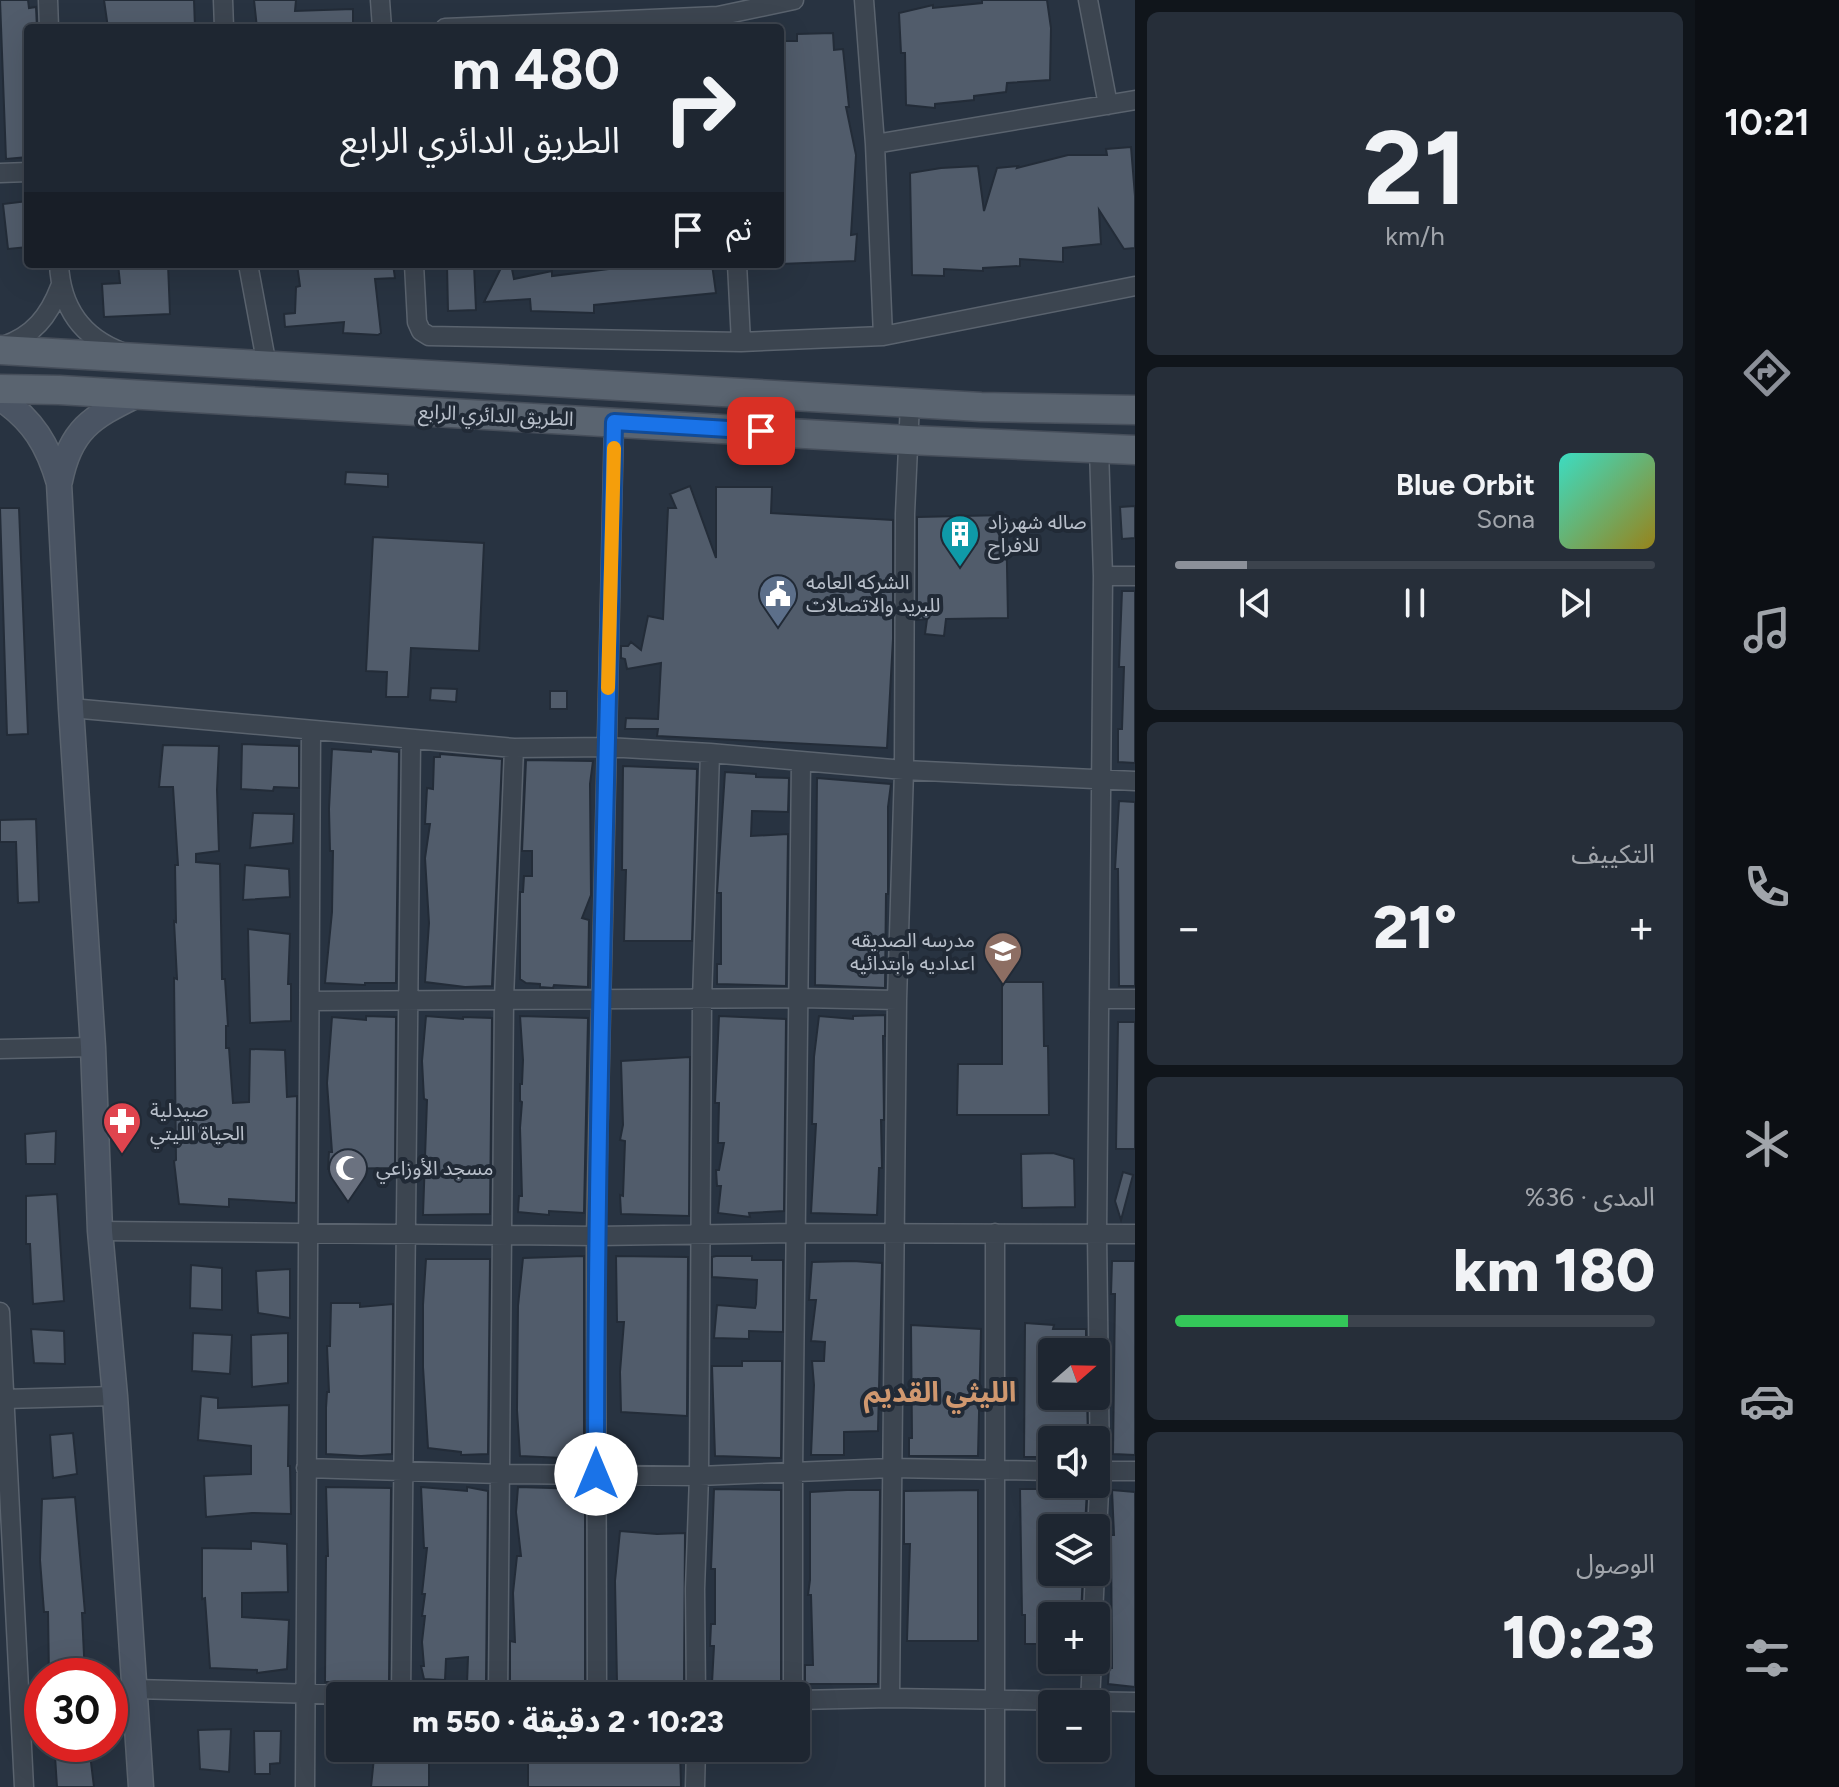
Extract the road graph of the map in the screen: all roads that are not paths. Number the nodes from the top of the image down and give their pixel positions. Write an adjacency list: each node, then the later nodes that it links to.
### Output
1 (48, 0): 8 (street)
2 (223, 0): 9 (street)
3 (380, 0): 10 (street)
4 (794, 0): 7 (street)
5 (864, 0): 14 (street)
6 (1088, 0): 13 (street)
7 (718, 15): 11 (street)
8 (49, 24)
9 (224, 24)
10 (382, 24)
11 (529, 24)
12 (1135, 100): 13 (street)
13 (1108, 105): 14 (street)
14 (875, 144): 23 (street)
15 (24, 172): 16 (street)
16 (0, 173)
17 (59, 268): 22 (street)
18 (249, 268): 27 (street)
19 (414, 268): 24 (street)
20 (737, 268): 24 (street)
21 (1135, 286): 23 (street)
22 (60, 287): 25 (street); 26 (street)
23 (883, 336): 24 (street)
24 (741, 342)
25 (0, 349): 26 (main road, الطريق الدائري الرابع)
26 (136, 358): 27 (main road, الطريق الدائري الرابع)
27 (267, 366): 31 (main road, الطريق الدائري الرابع)
28 (0, 389): 29 (main road, الطريق الدائري الرابع)
29 (135, 396): 33 (main road, الطريق الدائري الرابع); 37 (street)
30 (0, 398): 37 (street)
31 (910, 403): 32 (main road, الطريق الدائري الرابع); 34 (street)
32 (1135, 410)
33 (614, 422): 34 (main road, الطريق الدائري الرابع); 43 (street)
34 (908, 440): 35 (main road, الطريق الدائري الرابع); 47 (street)
35 (1099, 449): 36 (main road, الطريق الدائري الرابع); 38 (street)
36 (1135, 450)
37 (59, 483): 40 (street)
38 (1103, 576): 39 (street); 48 (street)
39 (1135, 576)
40 (71, 708): 41 (street); 59 (street)
41 (311, 731): 42 (street); 58 (street)
42 (411, 740): 44 (street); 50 (street)
43 (607, 747): 44 (street); 45 (street); 53 (street)
44 (514, 748): 52 (street)
45 (710, 753): 46 (street); 56 (street)
46 (801, 761): 47 (street); 51 (street)
47 (904, 770): 48 (street); 57 (street)
48 (1100, 779): 49 (street); 54 (street)
49 (1135, 781)
50 (409, 998): 52 (street); 58 (street); 66 (street)
51 (800, 998): 56 (street); 57 (street); 63 (street)
52 (504, 999): 53 (street); 69 (street)
53 (603, 999): 56 (street); 71 (street)
54 (1100, 999): 55 (street); 65 (street)
55 (1135, 999)
56 (702, 1000): 70 (street)
57 (897, 1000): 67 (street)
58 (310, 1001): 62 (street)
59 (93, 1047): 60 (street); 61 (street)
60 (0, 1049)
61 (100, 1231): 62 (street); 73 (street)
62 (310, 1232): 66 (street); 76 (street)
63 (796, 1233): 67 (street); 70 (street); 79 (street)
64 (995, 1233): 65 (street); 67 (street); 80 (street)
65 (1097, 1233): 68 (street); 75 (street)
66 (408, 1234): 69 (street); 78 (street)
67 (896, 1234): 77 (street)
68 (1135, 1234)
69 (501, 1235): 71 (street); 84 (street)
70 (700, 1235): 71 (street); 86 (street)
71 (596, 1236): 85 (street)
72 (0, 1312): 74 (street)
73 (115, 1396): 74 (street); 93 (street)
74 (4, 1399): 87 (street)
75 (1098, 1426)
76 (306, 1468): 78 (street); 94 (street)
77 (891, 1468): 79 (street); 80 (street); 97 (street)
78 (403, 1470): 84 (street); 88 (street)
79 (793, 1471): 86 (street); 92 (street)
80 (996, 1471): 81 (street); 98 (street)
81 (1038, 1471)
82 (1110, 1471): 83 (street)
83 (1135, 1471)
84 (500, 1474): 85 (street); 89 (street)
85 (596, 1474): 86 (street); 90 (street)
86 (699, 1476): 91 (street)
87 (9, 1651): 104 (street)
88 (401, 1682)
89 (498, 1682)
90 (597, 1682)
91 (696, 1682)
92 (794, 1682)
93 (135, 1689): 94 (street); 103 (street)
94 (303, 1693): 95 (street); 108 (street)
95 (326, 1694)
96 (810, 1698): 97 (street)
97 (890, 1698): 98 (street)
98 (995, 1700): 99 (street); 110 (street)
99 (1038, 1701)
100 (1110, 1702): 101 (street)
101 (1135, 1702)
102 (128, 1714): 103 (street)
103 (136, 1714): 107 (street)
104 (21, 1718): 106 (street)
105 (696, 1762): 109 (street)
106 (24, 1787)
107 (141, 1787)
108 (305, 1787)
109 (695, 1787)
110 (995, 1787)

